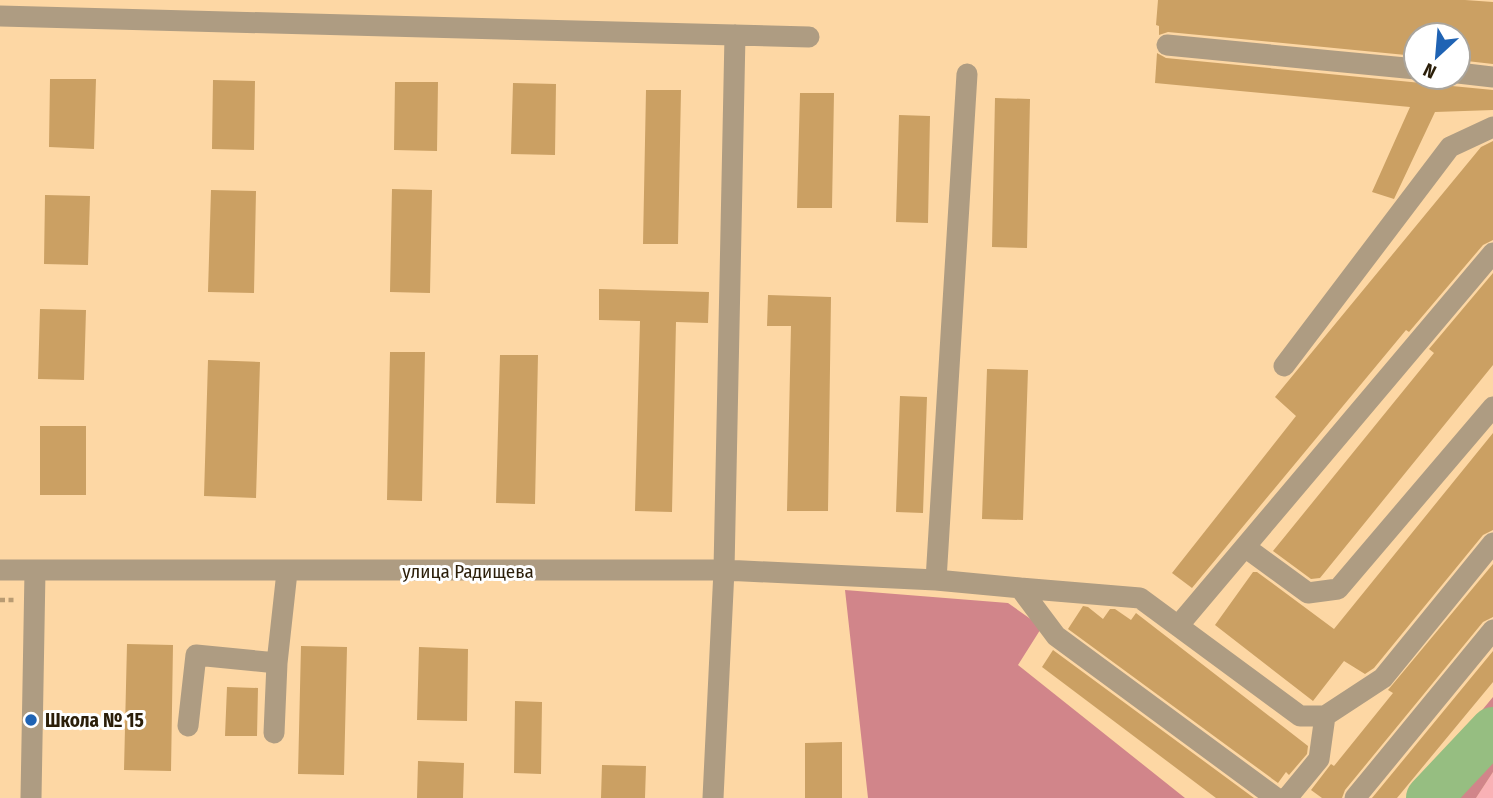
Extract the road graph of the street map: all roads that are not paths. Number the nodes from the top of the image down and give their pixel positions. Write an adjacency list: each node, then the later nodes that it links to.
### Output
1 (0, 16): 2 (street)
2 (736, 35): 3 (street); 16 (street)
3 (809, 37)
4 (1167, 45): 5 (street)
5 (1402, 68)
6 (967, 74): 19 (street)
7 (1472, 74): 8 (street)
8 (1493, 76)
9 (1493, 127): 11 (street)
10 (1493, 253): 14 (street)
11 (1284, 366)
12 (1493, 407): 14 (street)
13 (1493, 543): 24 (street)
14 (1245, 547): 21 (street)
15 (0, 570): 17 (street, улица Радищева)
16 (724, 570): 18 (street, улица Радищева); 19 (street, улица Радищева); 28 (street)
17 (35, 571): 18 (street, улица Радищева); 27 (street)
18 (287, 572): 23 (street)
19 (936, 580): 20 (street, улица Радищева)
20 (1020, 589): 21 (street, улица Радищева); 29 (street)
21 (1178, 626): 24 (street, улица Радищева)
22 (1493, 630): 31 (street)
23 (277, 663): 25 (street); 26 (street)
24 (1325, 716): 30 (street)
25 (188, 726)
26 (274, 733)
27 (31, 798)
28 (713, 798)
29 (1276, 798)
30 (1287, 798)
31 (1355, 798)

